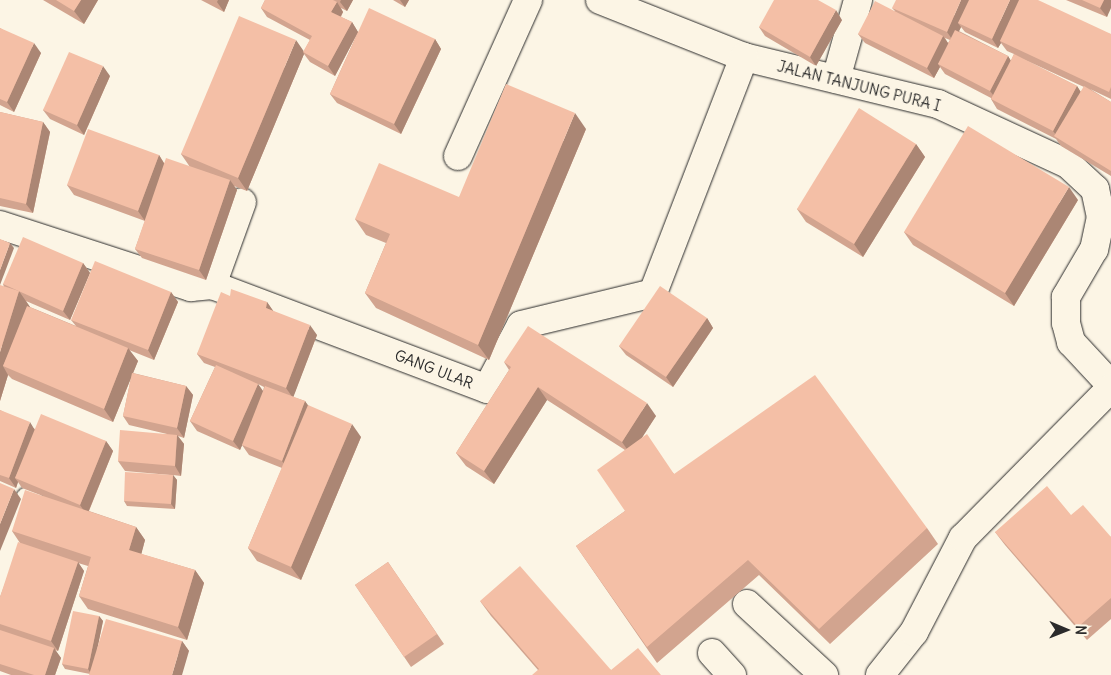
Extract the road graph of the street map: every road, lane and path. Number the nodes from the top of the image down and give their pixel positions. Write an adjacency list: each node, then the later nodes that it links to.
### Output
1 (528, 0): 6 (street)
2 (600, 0): 4 (street, JALAN TANJUNG PURA I)
3 (858, 0): 5 (street)
4 (744, 57): 5 (street, JALAN TANJUNG PURA I); 9 (street, GANG ULAR)
5 (836, 79): 10 (street, JALAN TANJUNG PURA I)
6 (458, 156)
7 (242, 202): 9 (street)
8 (0, 225): 9 (street, GANG ULAR)
9 (212, 285)
10 (1111, 387): 17 (street)
11 (60, 507): 12 (street)
12 (0, 586)
13 (747, 604): 16 (street)
14 (712, 653): 15 (street)
15 (732, 675)
16 (824, 675)
17 (880, 675)

